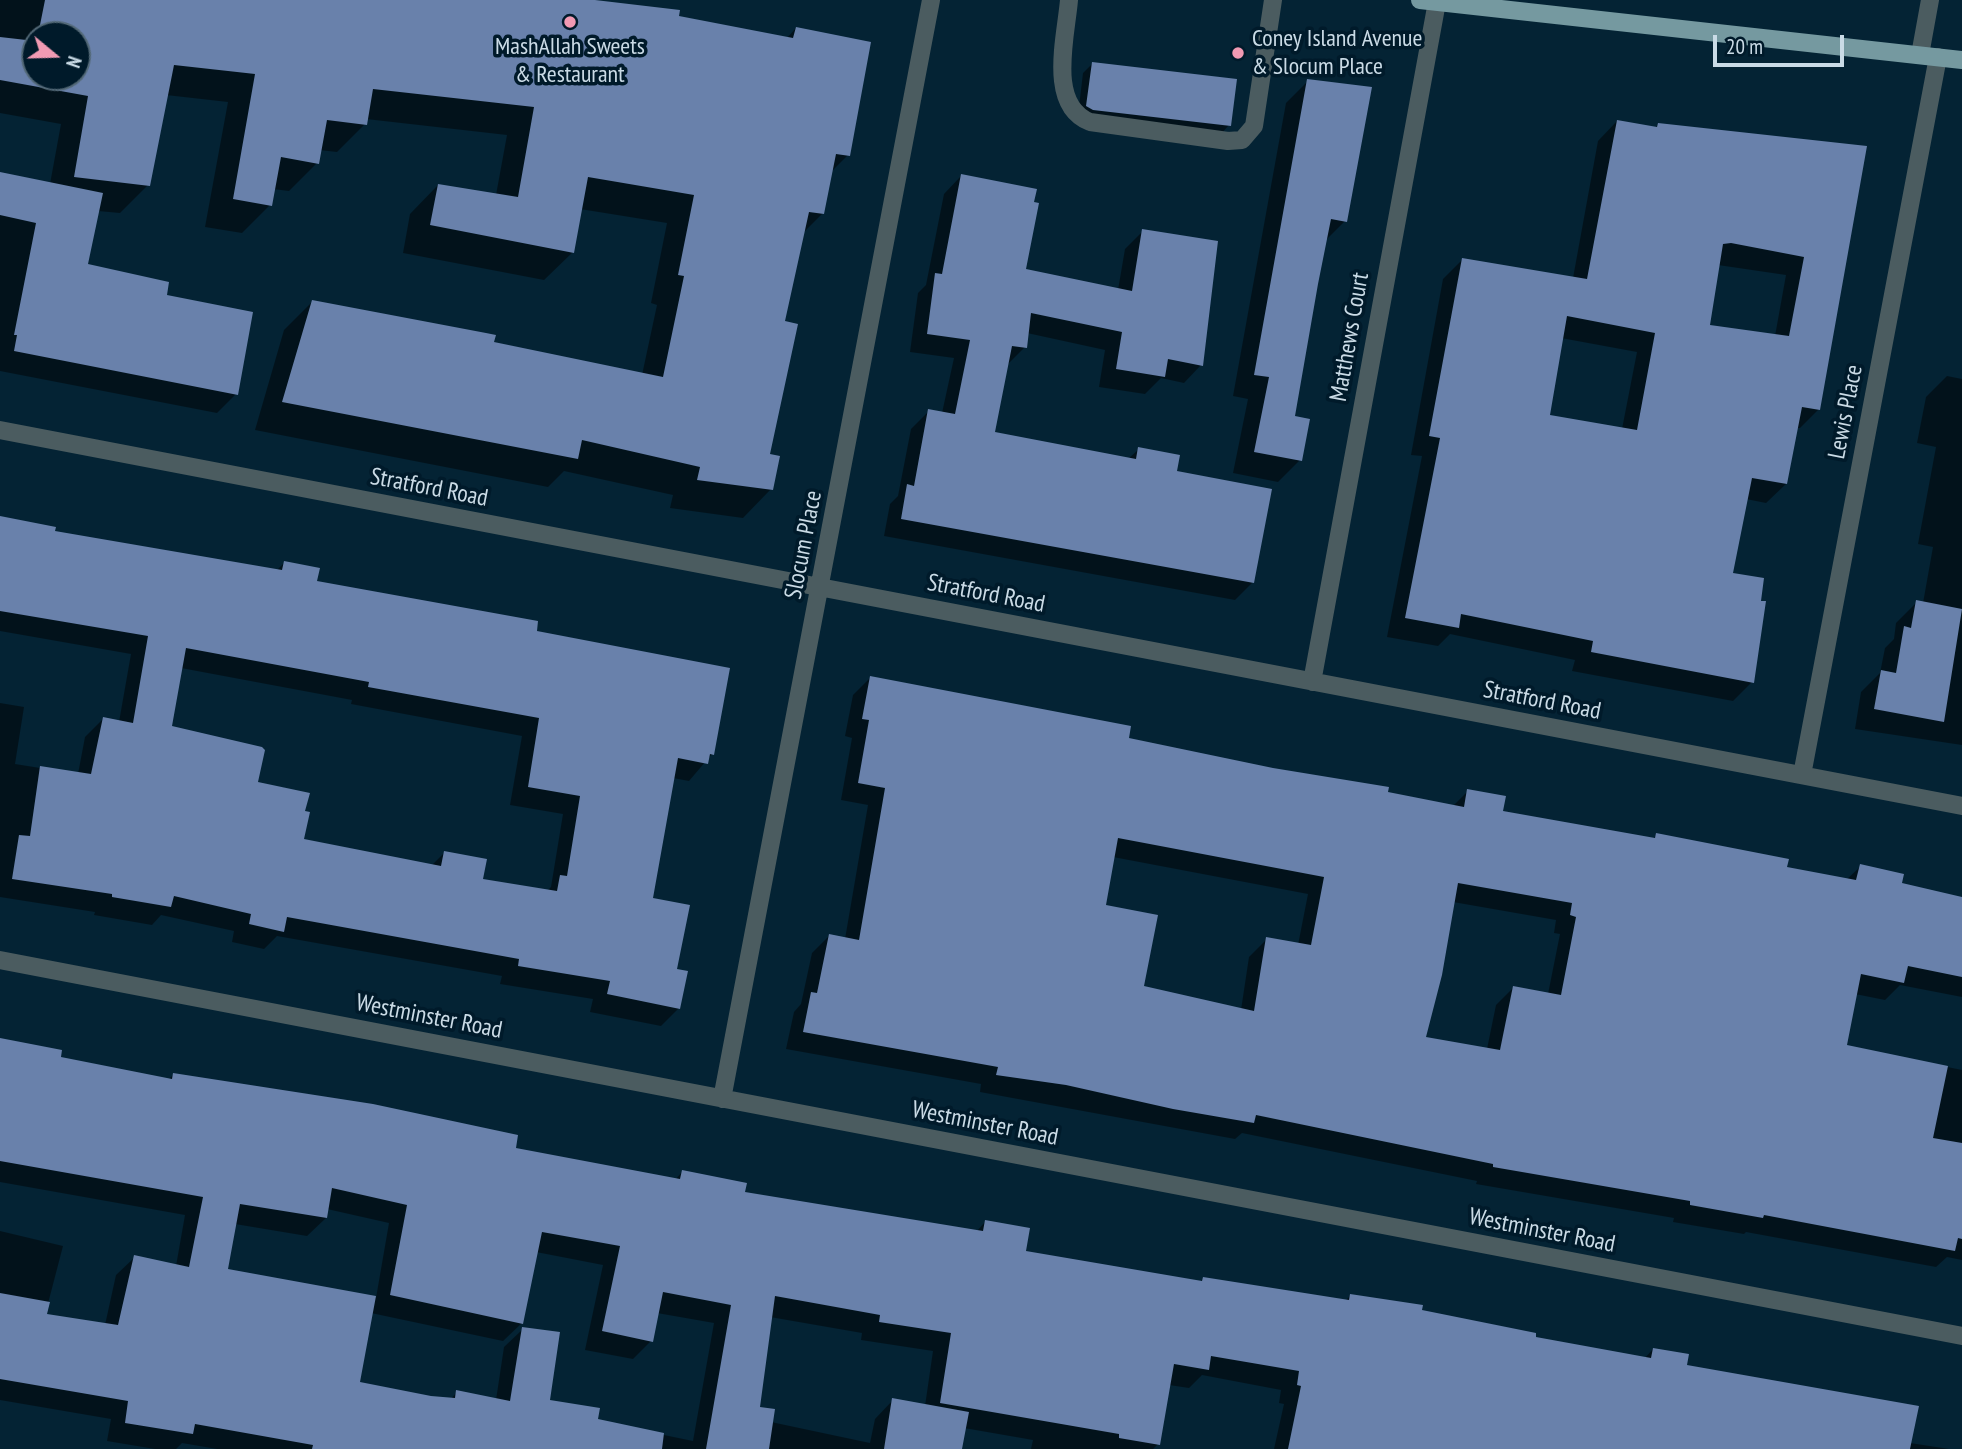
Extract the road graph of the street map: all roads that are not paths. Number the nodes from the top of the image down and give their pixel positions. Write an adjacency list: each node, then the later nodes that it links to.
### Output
1 (931, 0): 10 (street, Slocum Place)
2 (1069, 0): 3 (street)
3 (1273, 0)
4 (1930, 0): 6 (street)
5 (1428, 1): 6 (main road); 11 (street, Matthews Court)
6 (1920, 55): 7 (main road)
7 (1938, 57): 8 (main road); 12 (street, Lewis Place)
8 (1962, 60)
9 (0, 430): 10 (street, Stratford Road)
10 (821, 587): 11 (street, Stratford Road); 15 (street, Slocum Place)
11 (1312, 682): 12 (street, Stratford Road)
12 (1802, 775): 13 (street, Stratford Road)
13 (1962, 806)
14 (0, 960): 15 (street, Westminster Road)
15 (723, 1099): 16 (street, Westminster Road)
16 (1962, 1336)

